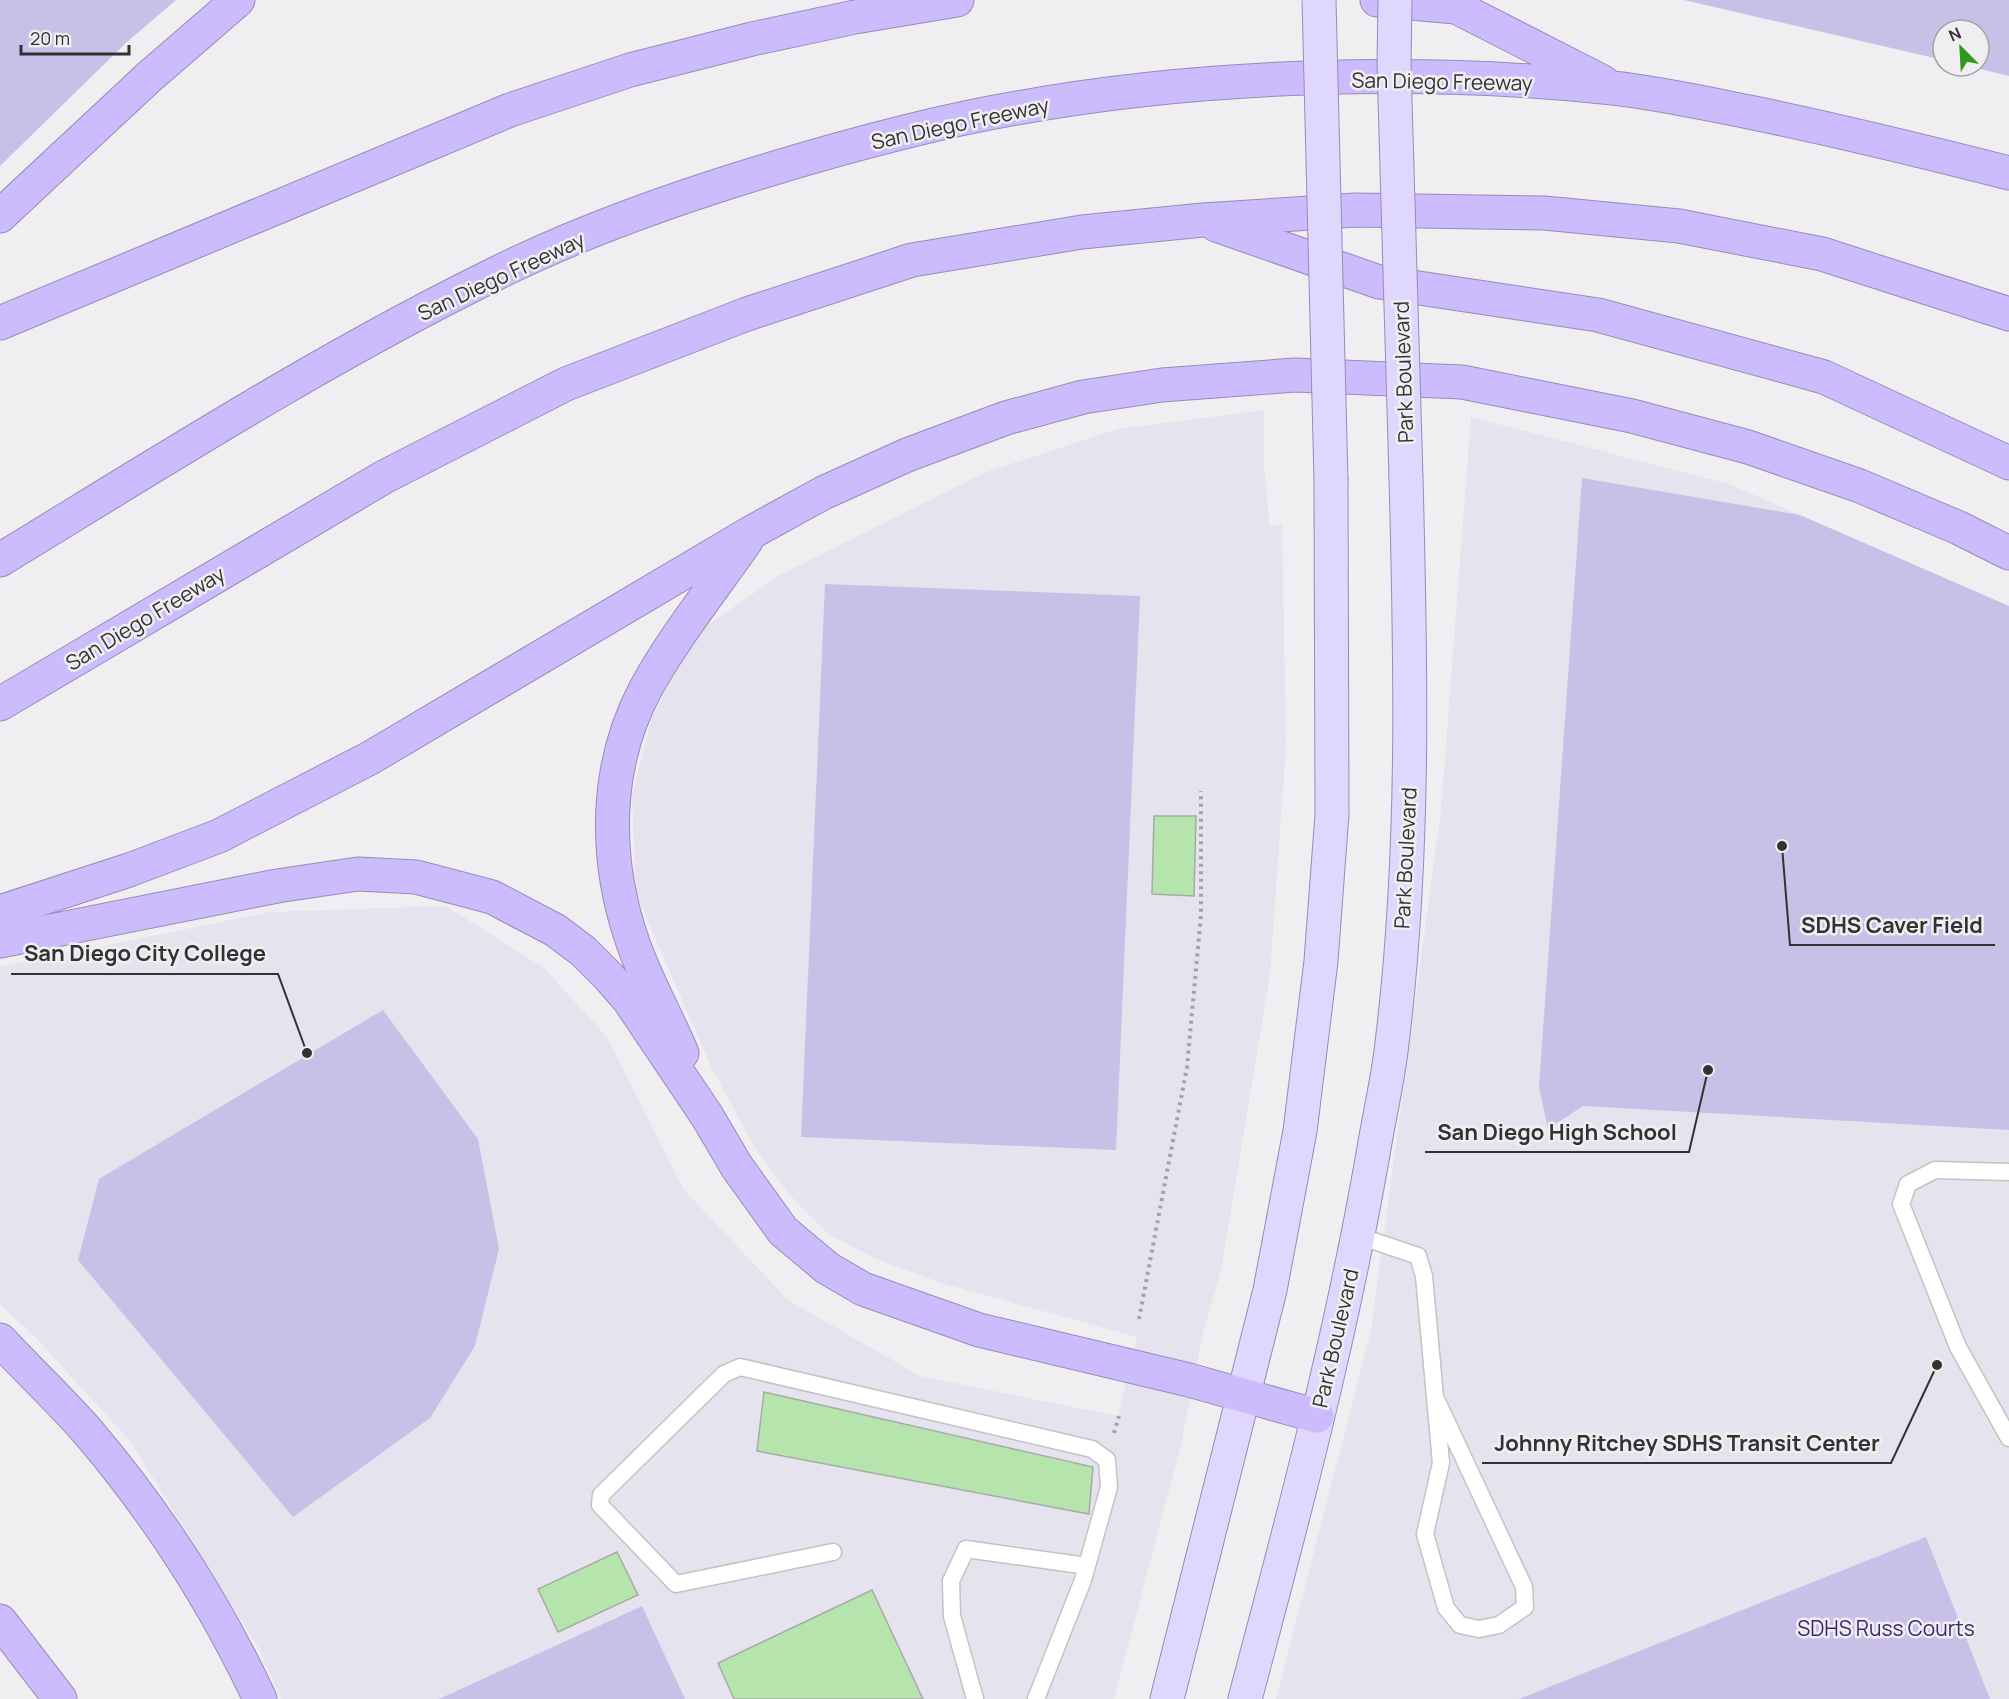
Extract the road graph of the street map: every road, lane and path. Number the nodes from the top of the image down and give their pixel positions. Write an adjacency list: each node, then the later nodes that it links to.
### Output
1 (238, 0): 8 (highway)
2 (957, 0): 11 (highway)
3 (1318, 0): 26 (main road, bridge)
4 (1377, 0): 6 (highway)
5 (1395, 0): 23 (main road, Park Boulevard, bridge)
6 (1615, 88): 7 (highway, San Diego Freeway); 16 (highway, San Diego Freeway)
7 (2009, 173)
8 (0, 216)
9 (1203, 220): 10 (highway, San Diego Freeway); 13 (highway); 17 (highway, San Diego Freeway)
10 (1994, 310): 12 (highway, San Diego Freeway)
11 (0, 323)
12 (2009, 330)
13 (2009, 464)
14 (752, 532): 15 (highway); 19 (highway); 21 (highway)
15 (2009, 553)
16 (0, 560)
17 (0, 704)
18 (1201, 791): 24 (path)
19 (0, 912)
20 (0, 941): 21 (highway)
21 (707, 1116): 26 (highway)
22 (2009, 1172): 29 (lane)
23 (1359, 1236): 27 (lane); 28 (main road, Park Boulevard)
24 (1139, 1319)
25 (0, 1340): 34 (highway)
26 (1244, 1395): 28 (highway); 37 (main road)
27 (1435, 1397): 27 (lane)
28 (1317, 1416): 38 (main road, Park Boulevard)
29 (2009, 1438)
30 (833, 1552): 31 (lane)
31 (1087, 1566): 35 (lane); 36 (lane)
32 (0, 1621): 33 (highway)
33 (60, 1699)
34 (260, 1699)
35 (975, 1699)
36 (1036, 1699)
37 (1167, 1699)
38 (1245, 1699)

